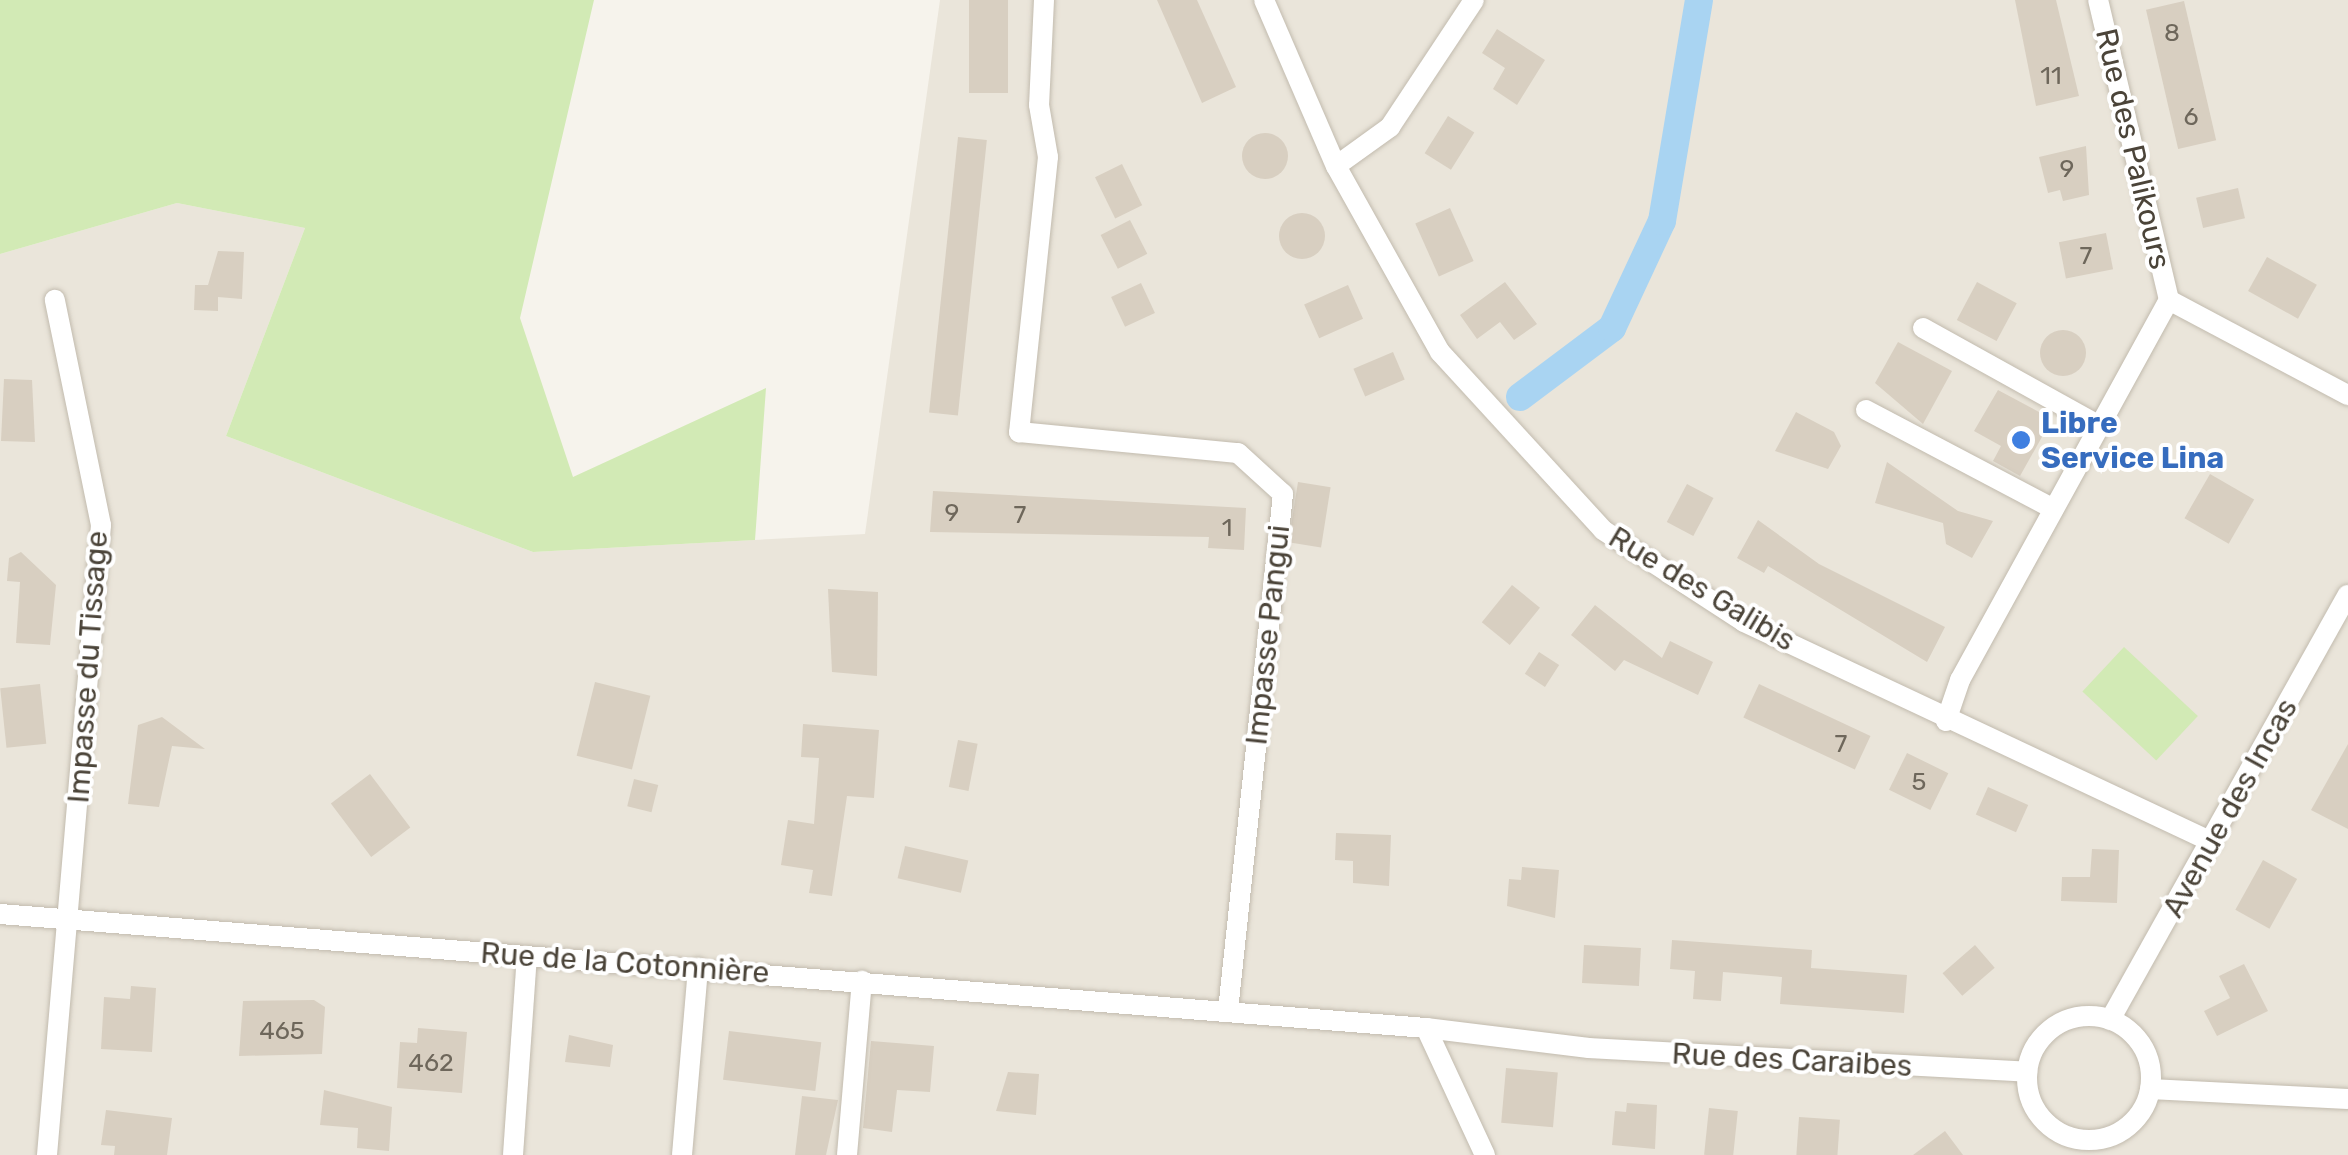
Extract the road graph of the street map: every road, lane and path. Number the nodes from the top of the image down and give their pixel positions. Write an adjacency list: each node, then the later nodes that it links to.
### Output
1 (1044, 0): 21 (street, Impasse Pangui)
2 (1264, 0): 5 (street, Rue des Galibis)
3 (1474, 0): 5 (street)
4 (2098, 0): 7 (street, Rue des Palikours)
5 (1336, 166): 14 (street, Rue des Galibis)
6 (55, 300): 17 (street, Impasse du Tissage)
7 (2169, 300): 9 (street); 11 (street, Rue des Palikours)
8 (1923, 328): 11 (street)
9 (2348, 395)
10 (1866, 410): 12 (street)
11 (2100, 426): 12 (street, Rue des Palikours)
12 (2054, 509): 14 (street, Rue des Palikours)
13 (2348, 595): 15 (street, Avenue des Incas)
14 (1946, 722): 15 (street, Rue des Galibis)
15 (2212, 842): 22 (street, Avenue des Incas)
16 (0, 914): 17 (street, Rue de la Cotonnière)
17 (64, 919): 18 (street, Rue de la Cotonnière); 28 (street, Impasse du Tissage)
18 (526, 958): 19 (street, Rue de la Cotonnière); 29 (street)
19 (698, 968): 20 (street, Rue de la Cotonnière); 30 (street)
20 (862, 981): 21 (street, Rue de la Cotonnière); 31 (street)
21 (1228, 1010): 23 (street, Rue de la Cotonnière)
22 (2110, 1020): 24 (street); 25 (street)
23 (1426, 1028): 24 (street, Rue des Caraibes); 32 (street)
24 (2027, 1072): 27 (street)
25 (2150, 1088): 26 (street); 27 (street)
26 (2348, 1098)
27 (2063, 1146)
28 (46, 1155)
29 (513, 1155)
30 (682, 1155)
31 (847, 1155)
32 (1485, 1155)

